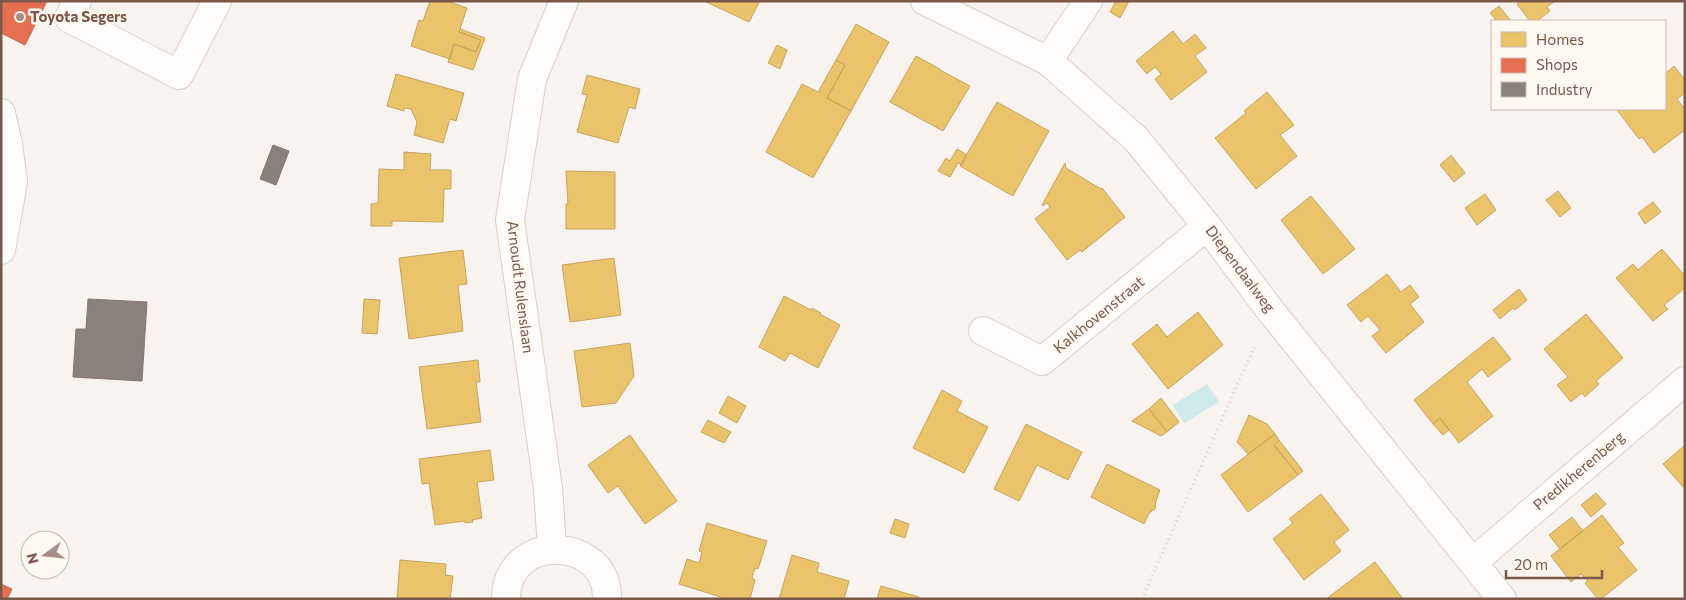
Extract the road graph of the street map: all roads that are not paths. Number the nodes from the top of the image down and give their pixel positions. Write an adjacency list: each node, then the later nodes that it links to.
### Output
1 (77, 1): 2 (street)
2 (216, 1)
3 (564, 1): 12 (street, Arnoudt Rulenslaan)
4 (925, 1): 6 (street, Diependaalweg)
5 (1088, 1): 6 (street)
6 (1048, 61): 8 (street, Diependaalweg)
7 (1, 113): 9 (street)
8 (1207, 226): 10 (street, Kalkhovenstraat); 13 (street, Diependaalweg)
9 (1, 250)
10 (983, 331)
11 (1685, 381): 13 (street, Predikherenberg)
12 (552, 549): 14 (street); 15 (street)
13 (1473, 562): 16 (street, Diependaalweg)
14 (506, 599)
15 (607, 599)
16 (1502, 599)

